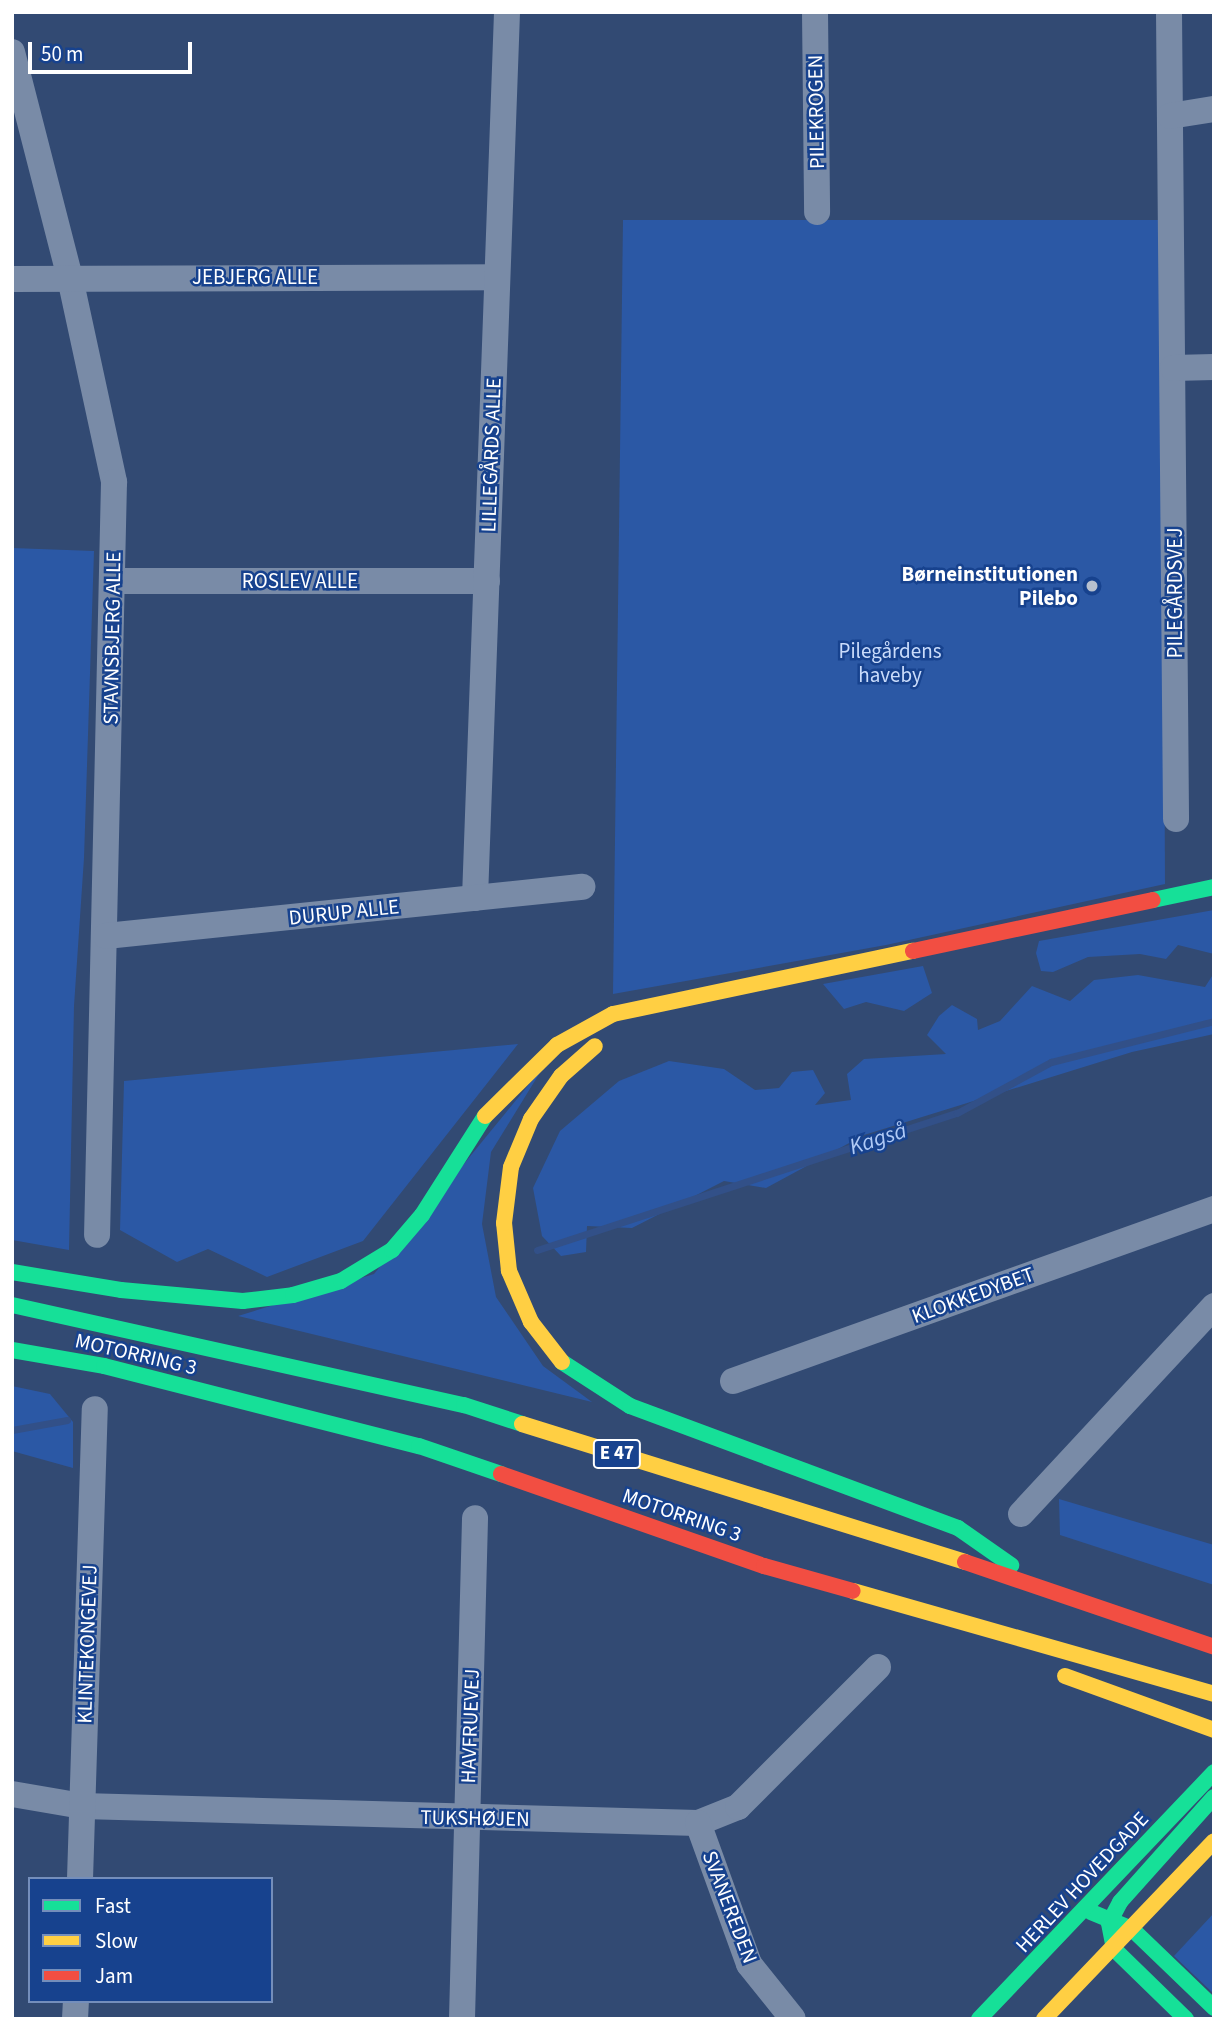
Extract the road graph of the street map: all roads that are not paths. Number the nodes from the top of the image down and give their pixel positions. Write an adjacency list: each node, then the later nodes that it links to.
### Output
1 (507, 12): 8 (street, LILLEGÅRDS ALLE)
2 (815, 12): 7 (street, PILEKROGEN)
3 (1169, 12): 6 (street, PILEGÅRDSVEJ)
4 (12, 52): 9 (street, STAVNSBJERG ALLE)
5 (1214, 109): 6 (street)
6 (1170, 116): 12 (street, PILEGÅRDSVEJ)
7 (817, 212)
8 (497, 277): 9 (street, JEBJERG ALLE); 14 (street, LILLEGÅRDS ALLE)
9 (70, 278): 10 (street, JEBJERG ALLE); 13 (street, STAVNSBJERG ALLE)
10 (12, 279)
11 (1214, 367): 12 (street)
12 (1173, 368): 15 (street, PILEGÅRDSVEJ)
13 (113, 581): 14 (street, ROSLEV ALLE); 19 (street, STAVNSBJERG ALLE)
14 (486, 581): 18 (street, LILLEGÅRDS ALLE)
15 (1175, 819)
16 (582, 887): 18 (street, DURUP ALLE)
17 (1214, 887): 20 (main road)
18 (475, 898): 19 (street, DURUP ALLE)
19 (106, 936): 22 (street, STAVNSBJERG ALLE)
20 (657, 1008): 23 (main road); 32 (main road)
21 (1214, 1209): 27 (street, KLOKKEDYBET)
22 (97, 1235)
23 (12, 1272)
24 (12, 1305): 32 (main road, MOTORRING 3 / E 47)
25 (1214, 1306): 29 (street)
26 (12, 1350): 31 (main road, MOTORRING 3)
27 (733, 1381)
28 (95, 1409): 42 (street, KLINTEKONGEVEJ)
29 (1021, 1514)
30 (475, 1518): 43 (street, HAVFRUEVEJ)
31 (764, 1566): 33 (main road); 37 (main road, MOTORRING 3)
32 (1039, 1584): 34 (main road, MOTORRING 3 / E 47)
33 (963, 1641)
34 (1212, 1647)
35 (878, 1667): 44 (street, TUKSHØJEN)
36 (1053, 1672): 38 (main road)
37 (1206, 1692)
38 (1214, 1730)
39 (1214, 1772): 47 (main road, HERLEV HOVEDGADE)
40 (12, 1794): 42 (street, TUKSHØJEN)
41 (1214, 1797): 48 (main road)
42 (82, 1806): 43 (street, TUKSHØJEN); 46 (street, KLINTEKONGEVEJ)
43 (467, 1818): 44 (street, TUKSHØJEN); 52 (street, HAVFRUEVEJ)
44 (698, 1823): 53 (street, SVANEREDEN)
45 (1214, 1841): 49 (main road)
46 (80, 1877)
47 (1085, 1910): 48 (main road); 54 (main road, HERLEV HOVEDGADE)
48 (1110, 1917): 49 (main road); 50 (main road)
49 (1132, 1929): 50 (main road); 51 (main road)
50 (1114, 1949): 55 (main road); 56 (main road)
51 (1214, 2008)
52 (462, 2019)
53 (793, 2019)
54 (979, 2019)
55 (1044, 2019)
56 (1186, 2019)

